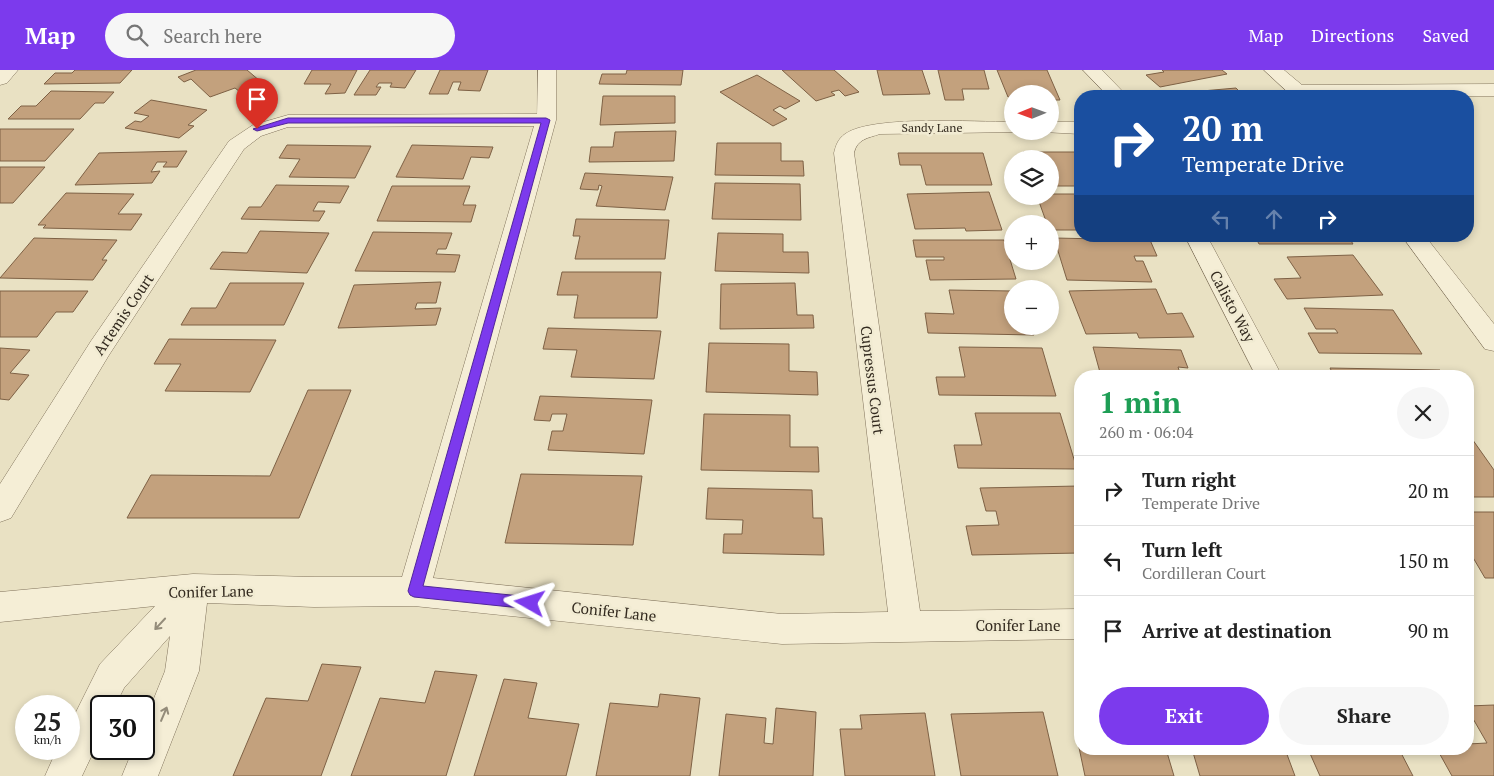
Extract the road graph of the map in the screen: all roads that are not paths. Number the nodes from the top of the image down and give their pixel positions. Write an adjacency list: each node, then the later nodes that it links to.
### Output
1 (9, 70): 6 (street)
2 (547, 70): 11 (street)
3 (1092, 70): 7 (street)
4 (1273, 70): 8 (street)
5 (1461, 70): 10 (street)
6 (0, 79)
7 (1112, 90)
8 (1296, 90)
9 (1474, 92): 10 (street)
10 (1491, 92)
11 (546, 120): 20 (street, Artemis Court); 22 (street)
12 (1004, 128): 15 (street, Sandy Lane)
13 (1059, 128): 14 (street)
14 (1074, 128)
15 (854, 137): 25 (street, Cupressus Court)
16 (1199, 242): 19 (street, Calisto Way)
17 (1418, 242): 18 (street)
18 (1494, 342)
19 (1267, 370)
20 (0, 509)
21 (193, 588): 22 (street, Conifer Lane); 23 (street, Conifer Lane); 26 (street, one-way to 26); 27 (street, one-way to 21)
22 (414, 591): 25 (street, Conifer Lane)
23 (0, 607)
24 (1074, 624): 25 (street, Conifer Lane)
25 (906, 626)
26 (63, 776)
27 (140, 776)

